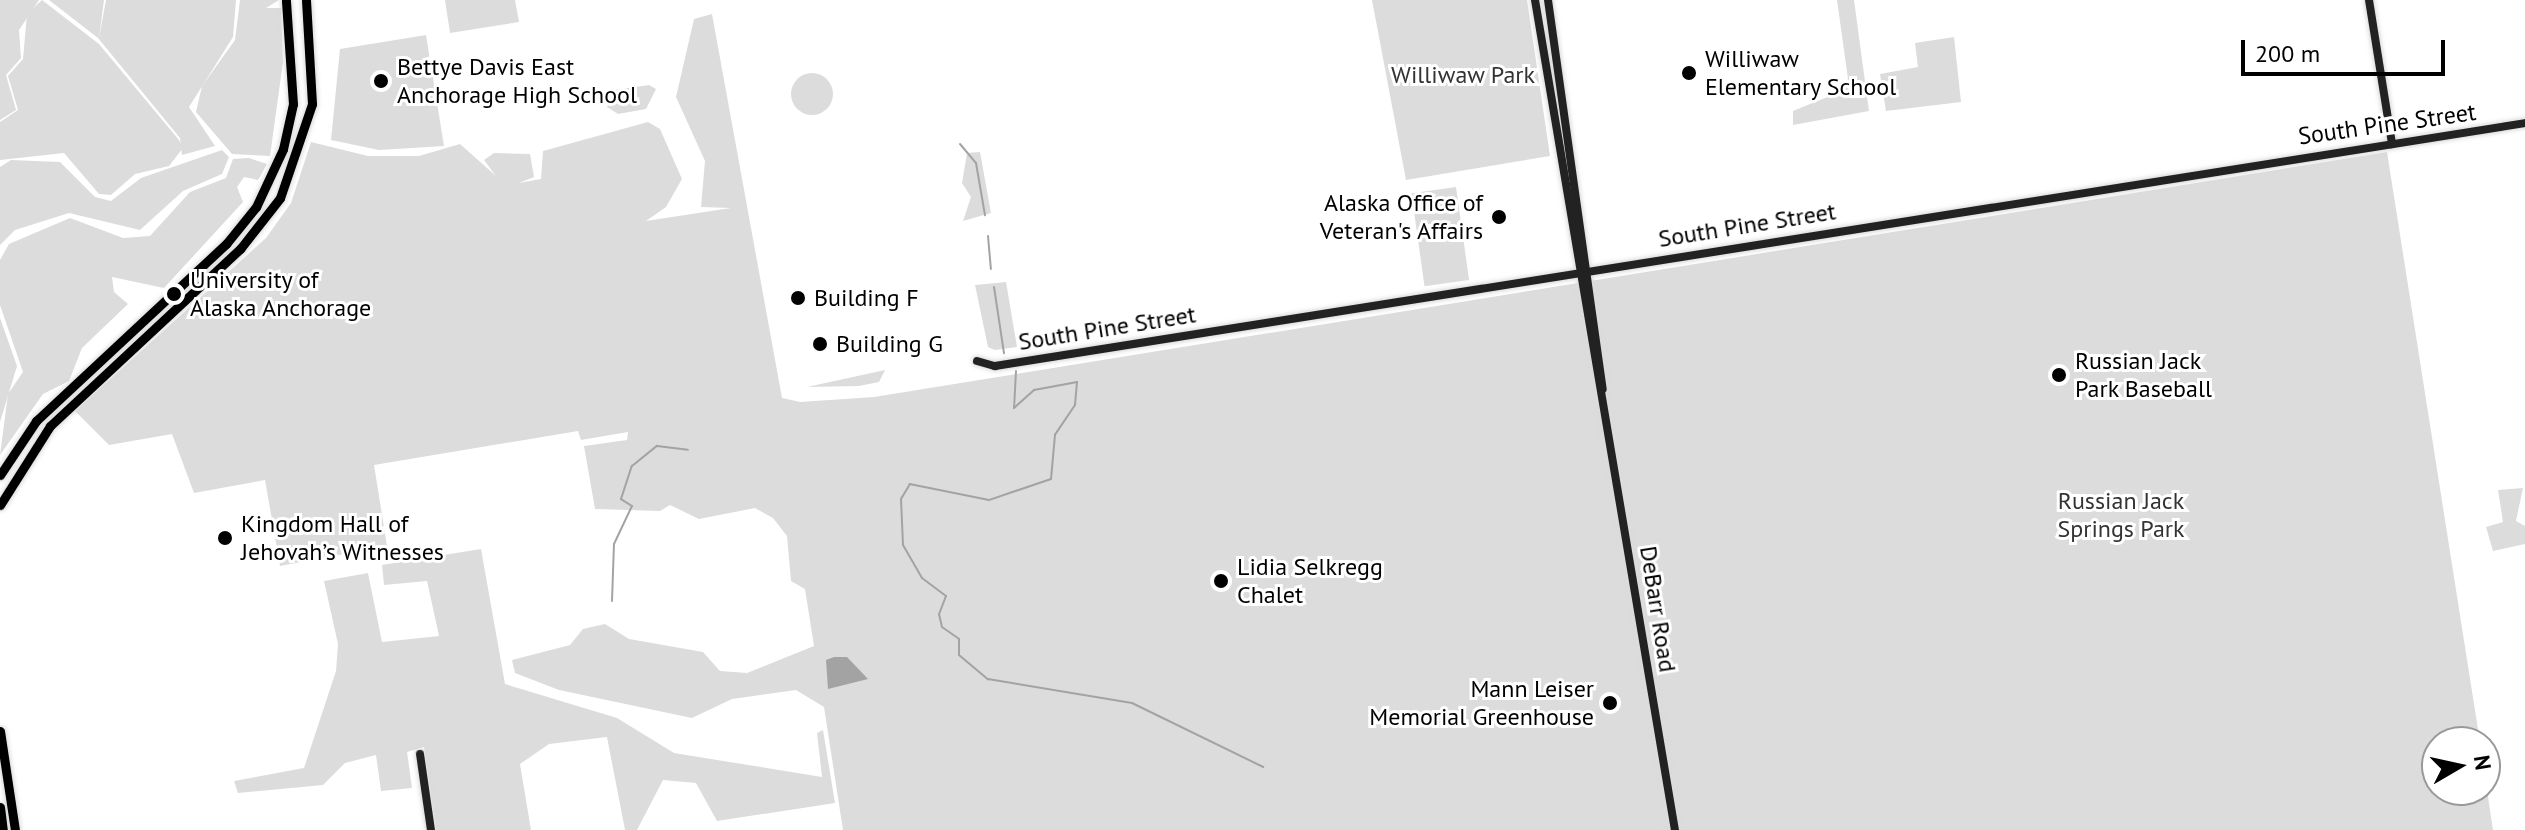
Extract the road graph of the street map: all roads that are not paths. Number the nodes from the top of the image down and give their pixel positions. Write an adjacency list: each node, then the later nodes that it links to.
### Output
1 (286, 0): 12 (main road)
2 (306, 0): 13 (main road)
3 (1535, 0): 9 (street, DeBarr Road)
4 (1548, 0): 8 (street, DeBarr Road)
5 (2369, 0): 7 (street)
6 (2525, 123): 7 (street, South Pine Street)
7 (2392, 144): 8 (street, South Pine Street)
8 (1590, 270): 9 (street, South Pine Street); 11 (street, DeBarr Road)
9 (1578, 272): 10 (street, South Pine Street); 11 (street, DeBarr Road)
10 (977, 361)
11 (1602, 394): 20 (street, DeBarr Road)
12 (0, 475)
13 (0, 505)
14 (0, 731): 18 (main road)
15 (420, 754): 19 (street)
16 (0, 807): 17 (main road)
17 (3, 830)
18 (15, 830)
19 (431, 830)
20 (1675, 830)

